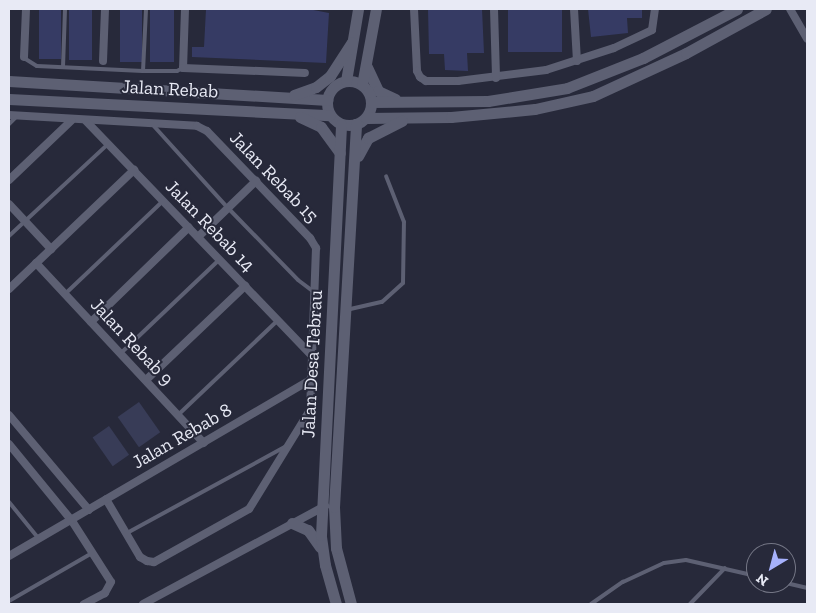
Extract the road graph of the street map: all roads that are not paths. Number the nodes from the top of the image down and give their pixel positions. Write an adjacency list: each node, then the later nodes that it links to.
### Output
1 (26, 9): 17 (street)
2 (65, 9): 20 (lane)
3 (105, 9): 18 (street)
4 (146, 9): 24 (lane)
5 (185, 9): 21 (street)
6 (358, 9): 16 (street)
7 (376, 9): 22 (street)
8 (414, 9): 26 (street)
9 (494, 9): 26 (street)
10 (574, 9): 19 (street)
11 (656, 9): 19 (street)
12 (737, 9): 35 (street)
13 (766, 9): 40 (street)
14 (790, 9): 15 (street)
15 (807, 38)
16 (352, 42): 28 (street); 31 (street)
17 (24, 57): 20 (lane)
18 (103, 61)
19 (577, 61): 26 (street)
20 (63, 67): 24 (lane)
21 (183, 68): 24 (lane); 25 (street)
22 (367, 68): 30 (street); 35 (street)
23 (9, 70): 29 (street)
24 (144, 71)
25 (305, 73)
26 (496, 78)
27 (9, 81): 29 (street)
28 (346, 81): 30 (street); 33 (street)
29 (27, 82): 31 (street)
30 (362, 84): 34 (street)
31 (287, 98): 33 (street)
32 (9, 99): 36 (street, Jalan Rebab)
33 (327, 100): 38 (street)
34 (372, 102): 35 (street); 39 (street)
35 (419, 104)
36 (284, 112): 38 (street, Jalan Rebab); 48 (street)
37 (13, 115): 42 (street, Jalan Rebab 15); 43 (lane)
38 (330, 115): 45 (street)
39 (366, 118): 40 (street); 46 (street)
40 (413, 118): 49 (street)
41 (86, 120): 42 (street, Jalan Rebab 15); 44 (street, Jalan Rebab 15); 47 (street, Jalan Rebab 14)
42 (71, 121): 52 (street)
43 (9, 124)
44 (152, 124): 53 (street, Jalan Rebab 15); 56 (lane)
45 (341, 124): 46 (street); 48 (street, Jalan Desa Tebrau)
46 (356, 124): 49 (street, Jalan Desa Tebrau)
47 (108, 143): 50 (street, Jalan Rebab 14); 57 (lane)
48 (340, 153): 82 (street, Jalan Desa Tebrau)
49 (355, 166): 68 (street, Jalan Desa Tebrau)
50 (134, 170): 54 (street, Jalan Rebab 14); 61 (street)
51 (386, 176): 68 (lane)
52 (9, 180)
53 (256, 181): 56 (street); 67 (street, Jalan Rebab 15)
54 (163, 200): 58 (street, Jalan Rebab 14); 66 (lane)
55 (9, 204): 57 (street)
56 (228, 208): 60 (street); 67 (lane)
57 (25, 221): 59 (lane); 61 (street)
58 (189, 227): 60 (street, Jalan Rebab 14); 70 (street)
59 (9, 236)
60 (198, 237): 62 (street, Jalan Rebab 14)
61 (51, 250): 63 (street)
62 (219, 259): 64 (street, Jalan Rebab 14); 71 (lane)
63 (36, 263): 65 (street); 66 (street, Jalan Rebab 9)
64 (245, 286): 69 (street, Jalan Rebab 14); 73 (street)
65 (9, 289)
66 (65, 294): 70 (street, Jalan Rebab 9)
67 (316, 294): 72 (street, Jalan Rebab 15)
68 (346, 310): 82 (street, Jalan Desa Tebrau)
69 (278, 320): 72 (street, Jalan Rebab 14); 76 (lane)
70 (91, 322): 71 (street, Jalan Rebab 9)
71 (121, 353): 73 (street, Jalan Rebab 9)
72 (311, 355): 74 (street, Jalan Rebab 15)
73 (146, 380): 76 (street, Jalan Rebab 9)
74 (310, 380): 77 (street, Jalan Rebab 8); 79 (street, Jalan Rebab 15)
75 (9, 415): 83 (street)
76 (178, 415): 77 (street, Jalan Rebab 9)
77 (204, 442): 80 (street, Jalan Rebab 8)
78 (9, 444): 84 (street)
79 (290, 445): 86 (lane); 86 (street, Jalan Rebab 15)
80 (106, 499): 83 (street, Jalan Rebab 8); 86 (street, Jalan Rebab 15)
81 (9, 502): 87 (lane)
82 (328, 506): 85 (street); 88 (street, Jalan Desa Tebrau); 97 (street, Jalan Desa Tebrau)
83 (89, 510): 84 (street, Jalan Rebab 8)
84 (72, 521): 87 (street, Jalan Rebab 8); 89 (street)
85 (292, 523): 88 (street); 95 (street)
86 (126, 534)
87 (39, 539): 90 (street, Jalan Rebab 8)
88 (322, 551): 96 (street, Jalan Desa Tebrau)
89 (92, 553): 93 (lane); 94 (street)
90 (9, 556)
91 (726, 568): 92 (lane); 98 (lane); 99 (lane)
92 (746, 573)
93 (9, 601)
94 (84, 604)
95 (143, 604)
96 (336, 604)
97 (351, 604)
98 (591, 604)
99 (690, 604)

